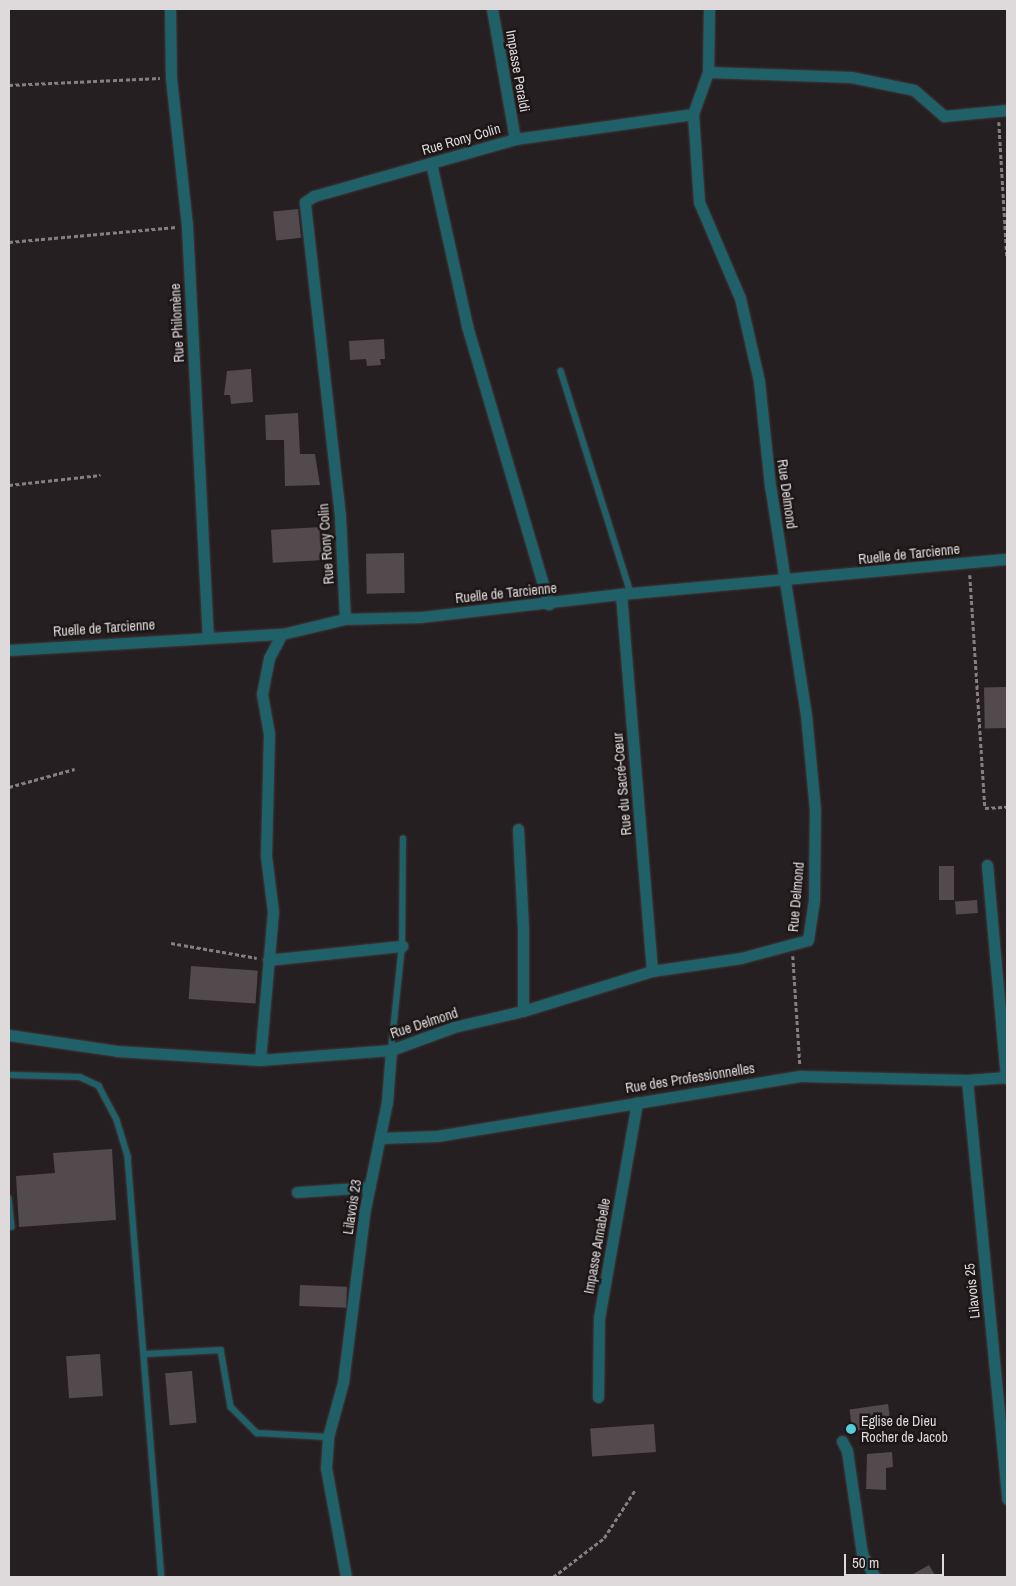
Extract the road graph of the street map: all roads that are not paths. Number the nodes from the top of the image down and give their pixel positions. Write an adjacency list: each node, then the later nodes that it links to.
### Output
1 (170, 9): 16 (street, Rue Philomène)
2 (492, 9): 7 (street, Impasse Peraldi)
3 (709, 9): 4 (street)
4 (708, 72): 5 (street); 6 (street)
5 (1003, 110)
6 (693, 114): 7 (street, Rue Rony Colin); 11 (street, Rue Delmond)
7 (515, 139): 8 (street, Rue Rony Colin)
8 (430, 163): 13 (street); 14 (street, Rue Rony Colin)
9 (561, 371): 12 (lane, Rue du Sacré-Cœur)
10 (1007, 559): 11 (street, Ruelle de Tarcienne)
11 (784, 582): 12 (street, Ruelle de Tarcienne); 23 (street, Rue Delmond)
12 (626, 593): 13 (street, Ruelle de Tarcienne); 23 (street, Rue du Sacré-Cœur)
13 (549, 604): 14 (street, Ruelle de Tarcienne)
14 (345, 620): 15 (street, Ruelle de Tarcienne)
15 (282, 634): 16 (street, Ruelle de Tarcienne); 22 (street)
16 (208, 636): 17 (street, Ruelle de Tarcienne)
17 (9, 650)
18 (518, 830): 24 (street)
19 (403, 839): 21 (lane, Lilavois 23)
20 (987, 865): 29 (street)
21 (402, 946): 22 (street); 26 (lane, Lilavois 23)
22 (268, 960): 27 (street)
23 (652, 971): 24 (street, Rue Delmond)
24 (523, 1011): 26 (street, Rue Delmond)
25 (9, 1035): 27 (street, Rue Delmond)
26 (391, 1050): 27 (street, Rue Delmond); 32 (street, Lilavois 23)
27 (260, 1060)
28 (11, 1075): 37 (lane)
29 (1007, 1078): 30 (street, Rue des Professionnelles)
30 (967, 1080): 31 (street, Rue des Professionnelles); 41 (street, Lilavois 25)
31 (637, 1102): 32 (street, Rue des Professionnelles); 38 (street, Impasse Annabelle)
32 (380, 1138): 33 (street, Lilavois 23)
33 (370, 1186): 34 (street); 39 (street, Lilavois 23)
34 (297, 1192)
35 (9, 1198): 36 (lane)
36 (12, 1227)
37 (146, 1354): 39 (lane); 42 (lane)
38 (598, 1397)
39 (328, 1437): 43 (street, Lilavois 23)
40 (842, 1441): 44 (street)
41 (1007, 1499)
42 (162, 1577)
43 (346, 1577)
44 (875, 1577)

